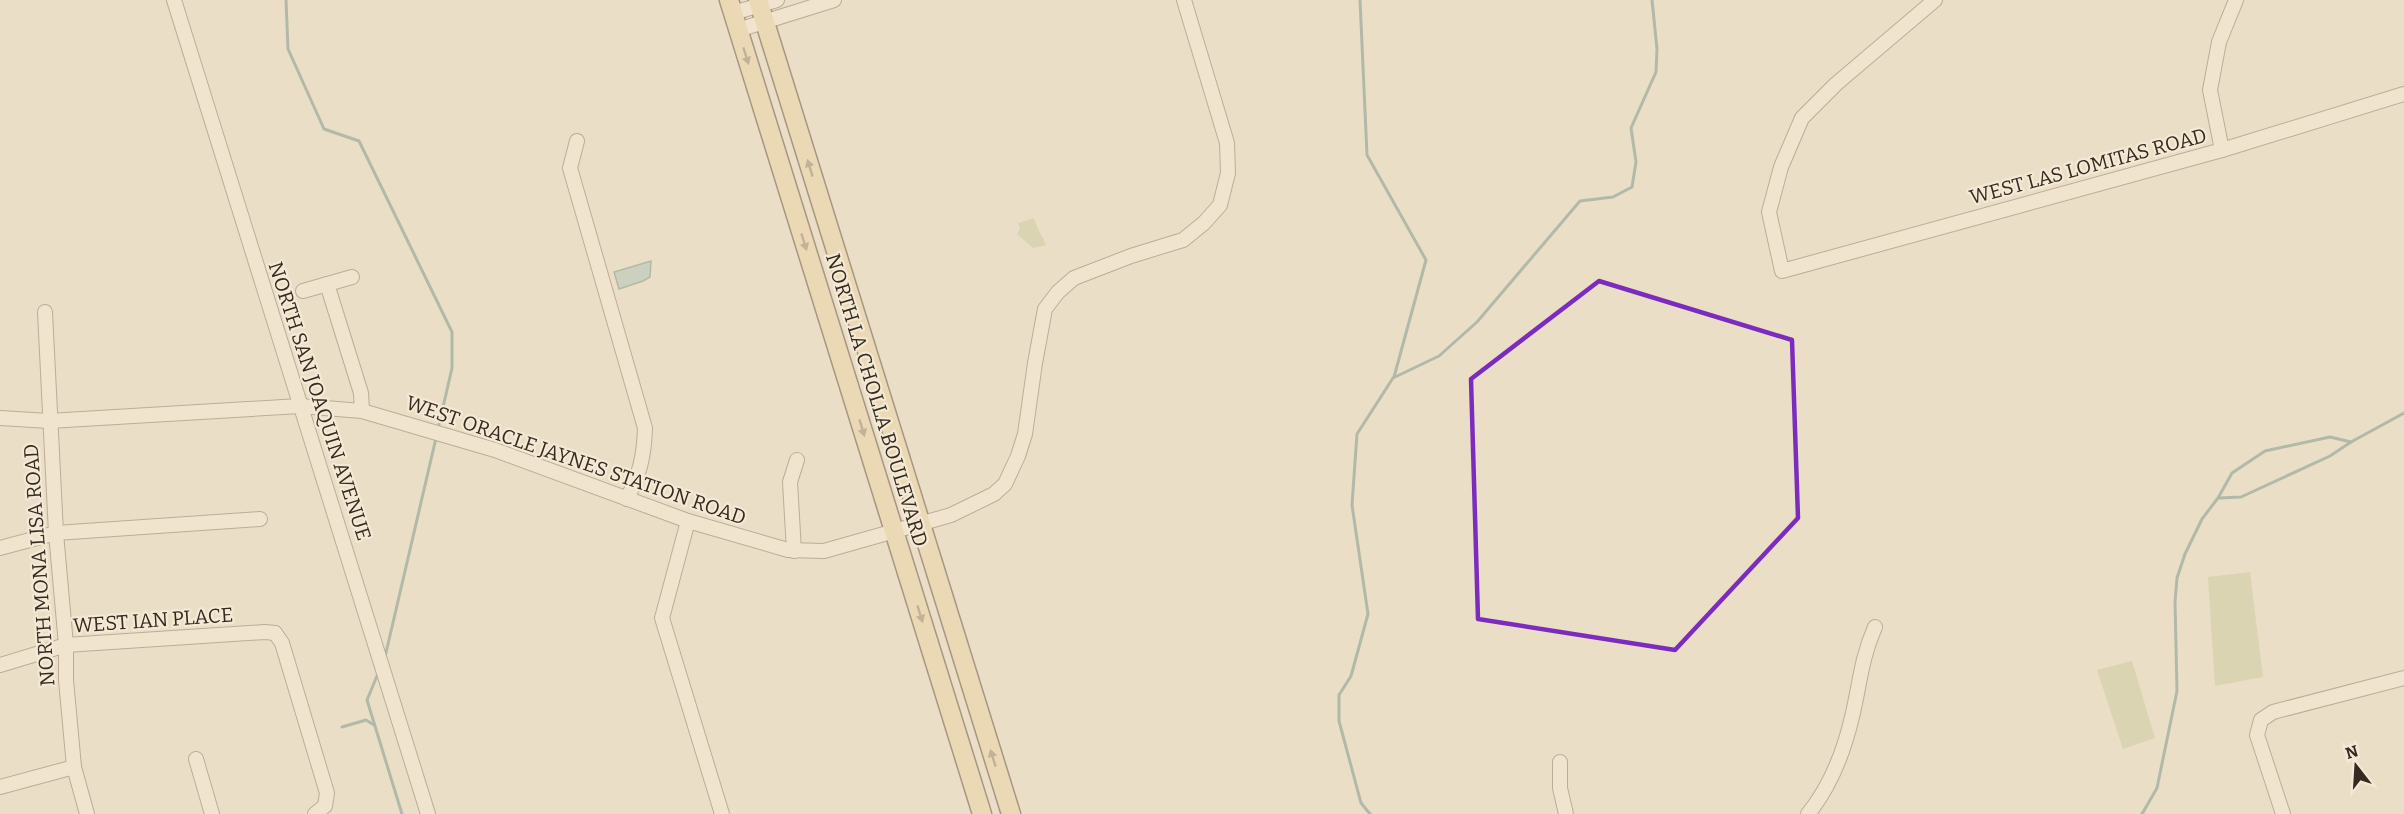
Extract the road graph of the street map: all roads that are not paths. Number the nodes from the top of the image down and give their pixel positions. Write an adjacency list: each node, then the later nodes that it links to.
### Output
1 (174, 0): 15 (street, NORTH SAN JOAQUIN AVENUE)
2 (834, 0): 6 (street)
3 (1184, 0): 23 (street, WEST ORACLE JAYNES STATION ROAD)
4 (1935, 0): 10 (street, WEST LAS LOMITAS ROAD)
5 (2235, 0): 10 (street)
6 (765, 7): 7 (street); 23 (main road, NORTH LA CHOLLA BOULEVARD, one-way to 6)
7 (734, 14): 24 (main road, NORTH LA CHOLLA BOULEVARD, one-way to 24)
8 (2404, 94): 10 (street, WEST LAS LOMITAS ROAD)
9 (577, 141): 20 (street)
10 (2222, 150)
11 (352, 277): 12 (street)
12 (327, 284): 13 (street); 16 (street)
13 (303, 291)
14 (45, 312): 18 (street, NORTH MONA LISA ROAD)
15 (300, 406): 16 (street, WEST ORACLE JAYNES STATION ROAD); 18 (street, WEST ORACLE JAYNES STATION ROAD); 39 (street, NORTH SAN JOAQUIN AVENUE)
16 (363, 411): 20 (street, WEST ORACLE JAYNES STATION ROAD)
17 (0, 418): 18 (street, WEST ORACLE JAYNES STATION ROAD)
18 (49, 421): 25 (street, NORTH MONA LISA ROAD)
19 (797, 460): 27 (street)
20 (627, 499): 22 (street, WEST ORACLE JAYNES STATION ROAD)
21 (260, 519): 25 (street)
22 (688, 521): 27 (street, WEST ORACLE JAYNES STATION ROAD); 40 (street)
23 (920, 526): 24 (street, WEST ORACLE JAYNES STATION ROAD); 42 (main road, NORTH LA CHOLLA BOULEVARD, one-way to 23)
24 (895, 532): 27 (street, WEST ORACLE JAYNES STATION ROAD); 41 (main road, NORTH LA CHOLLA BOULEVARD, one-way to 41)
25 (56, 533): 26 (street); 29 (street, NORTH MONA LISA ROAD)
26 (0, 548)
27 (794, 550)
28 (1875, 627): 44 (street)
29 (66, 645): 30 (street, WEST IAN PLACE); 34 (street, NORTH MONA LISA ROAD); 38 (street, WEST IAN PLACE)
30 (0, 665)
31 (2404, 678): 45 (street)
32 (196, 759): 37 (street)
33 (1560, 762): 43 (street)
34 (74, 767): 35 (street); 36 (street, NORTH MONA LISA ROAD)
35 (0, 787)
36 (87, 814)
37 (212, 814)
38 (315, 814)
39 (428, 814)
40 (722, 814)
41 (982, 814)
42 (1011, 814)
43 (1566, 814)
44 (1808, 814)
45 (2283, 814)

